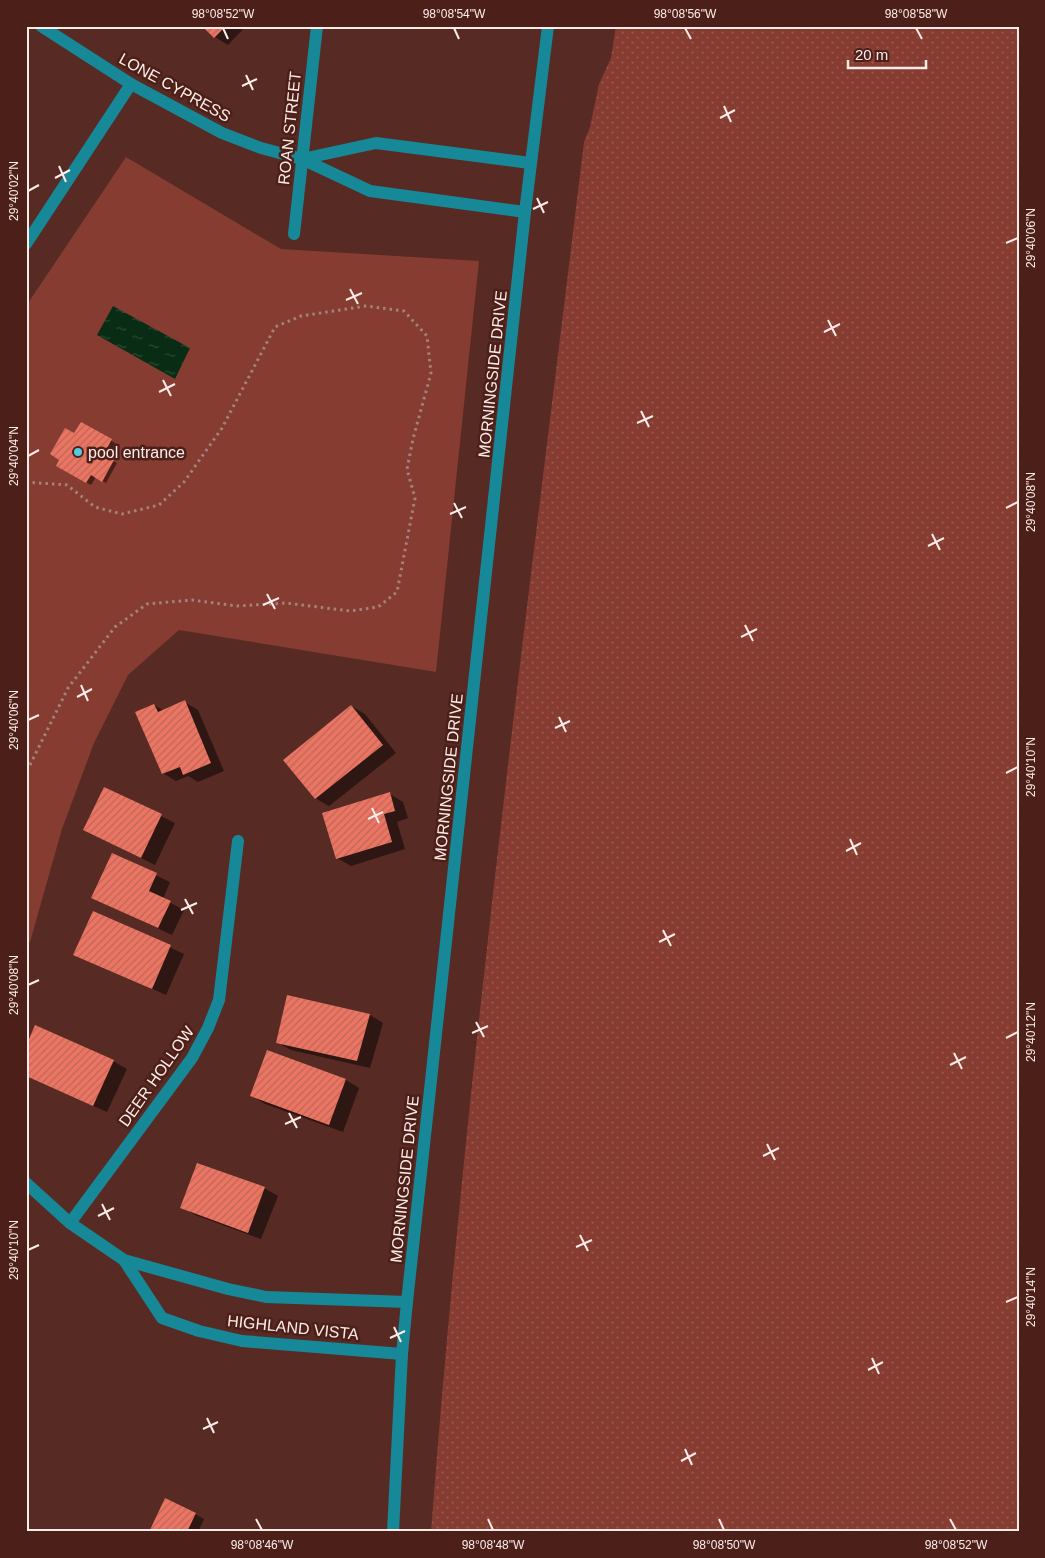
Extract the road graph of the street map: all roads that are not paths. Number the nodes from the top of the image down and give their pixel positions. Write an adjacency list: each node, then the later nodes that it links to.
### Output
1 (41, 26): 4 (street, LONE CYPRESS)
2 (317, 26): 5 (street, ROAN STREET)
3 (548, 26): 6 (street, MORNINGSIDE DRIVE)
4 (132, 84): 5 (street, LONE CYPRESS); 9 (street)
5 (302, 159): 6 (street, LONE CYPRESS); 7 (street, LONE CYPRESS); 8 (street, ROAN STREET)
6 (530, 163): 7 (street, MORNINGSIDE DRIVE)
7 (525, 212): 14 (street, MORNINGSIDE DRIVE)
8 (294, 234)
9 (26, 244)
10 (238, 841): 12 (street, DEER HOLLOW)
11 (26, 1183): 12 (street, HIGHLAND VISTA)
12 (70, 1223): 13 (street, HIGHLAND VISTA)
13 (124, 1260): 14 (street, HIGHLAND VISTA); 15 (street, HIGHLAND VISTA)
14 (407, 1302): 15 (street, MORNINGSIDE DRIVE)
15 (402, 1354): 16 (street, MORNINGSIDE DRIVE)
16 (393, 1532)

